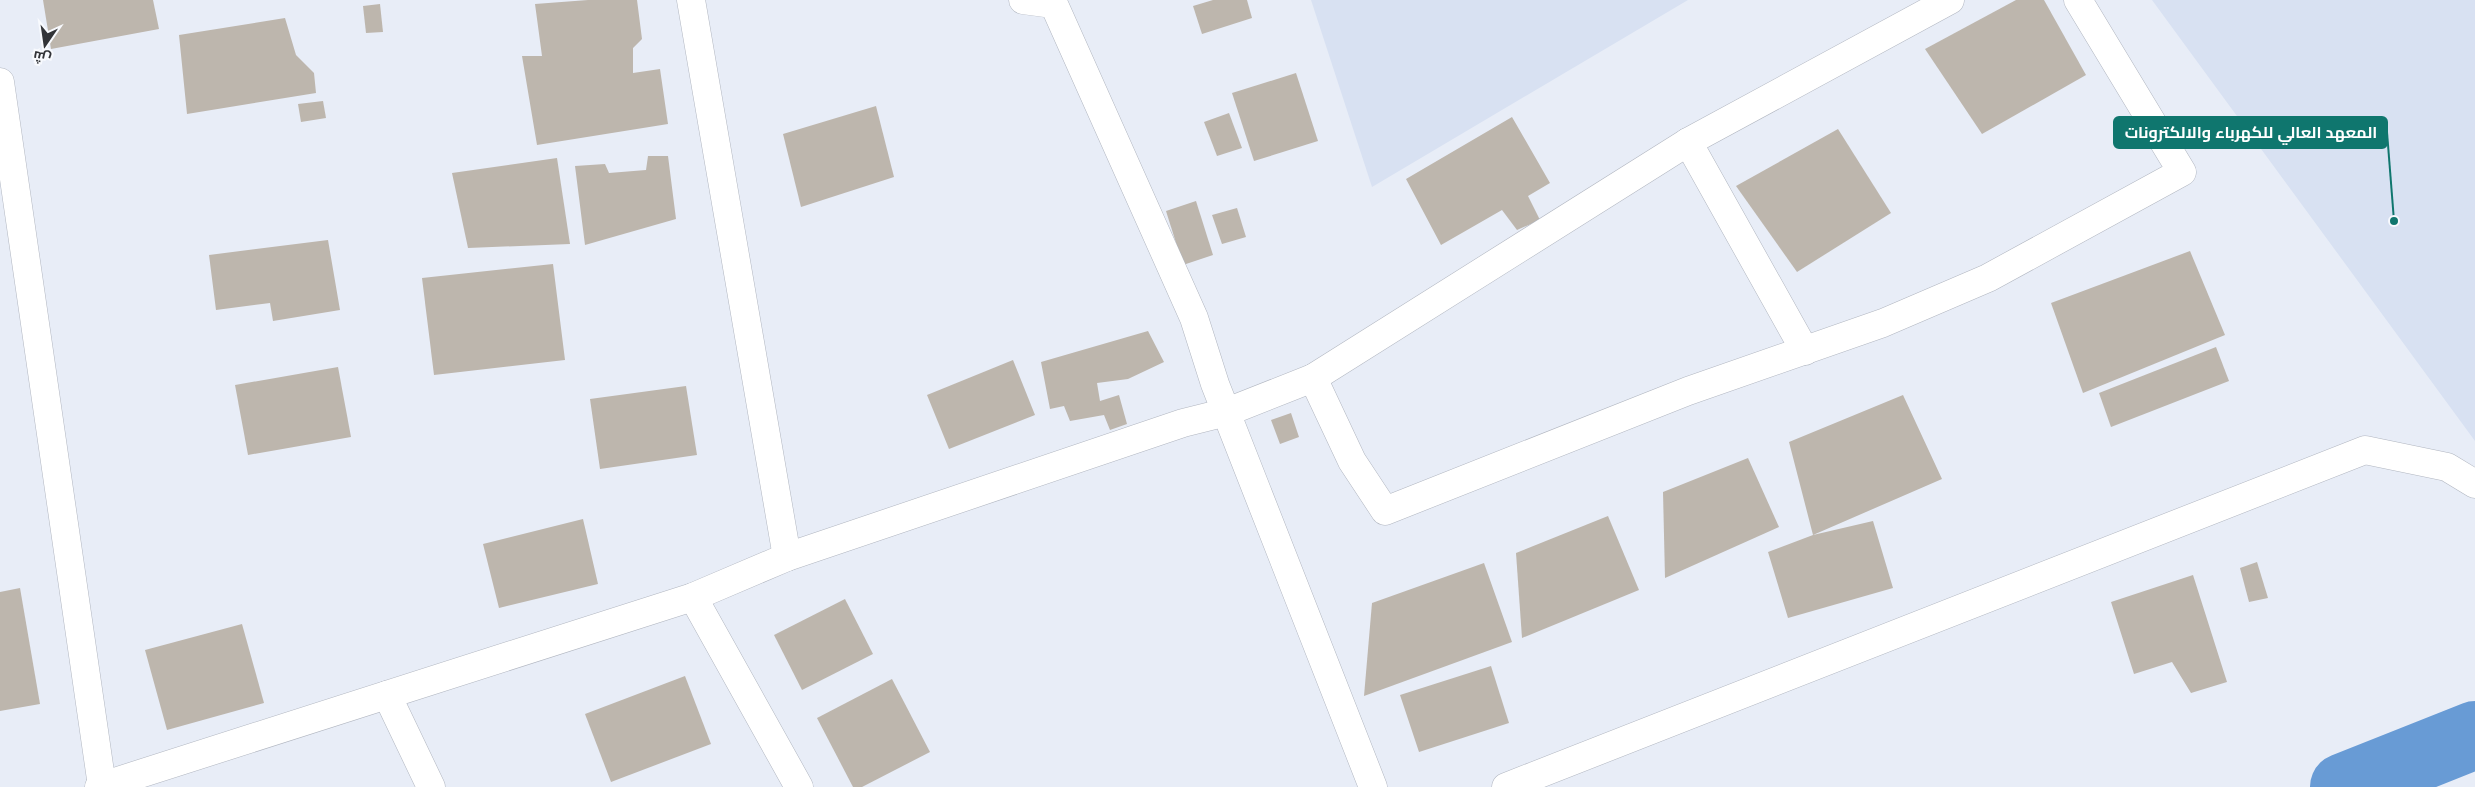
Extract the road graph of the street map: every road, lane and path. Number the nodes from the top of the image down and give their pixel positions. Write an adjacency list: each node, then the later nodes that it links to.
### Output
1 (691, 0): 12 (street)
2 (1023, 0): 5 (street)
3 (1950, 0): 7 (street)
4 (2078, 0): 8 (street)
5 (1052, 2): 10 (street)
6 (0, 82): 15 (street)
7 (1688, 142): 8 (street); 9 (street)
8 (1805, 351): 9 (street)
9 (1313, 378): 10 (street)
10 (1227, 412): 12 (street); 18 (street)
11 (2475, 484): 19 (street)
12 (787, 557): 13 (street)
13 (694, 597): 14 (street); 17 (street)
14 (387, 695): 15 (street); 16 (street)
15 (100, 786)
16 (432, 787)
17 (799, 787)
18 (1373, 787)
19 (1506, 787)

